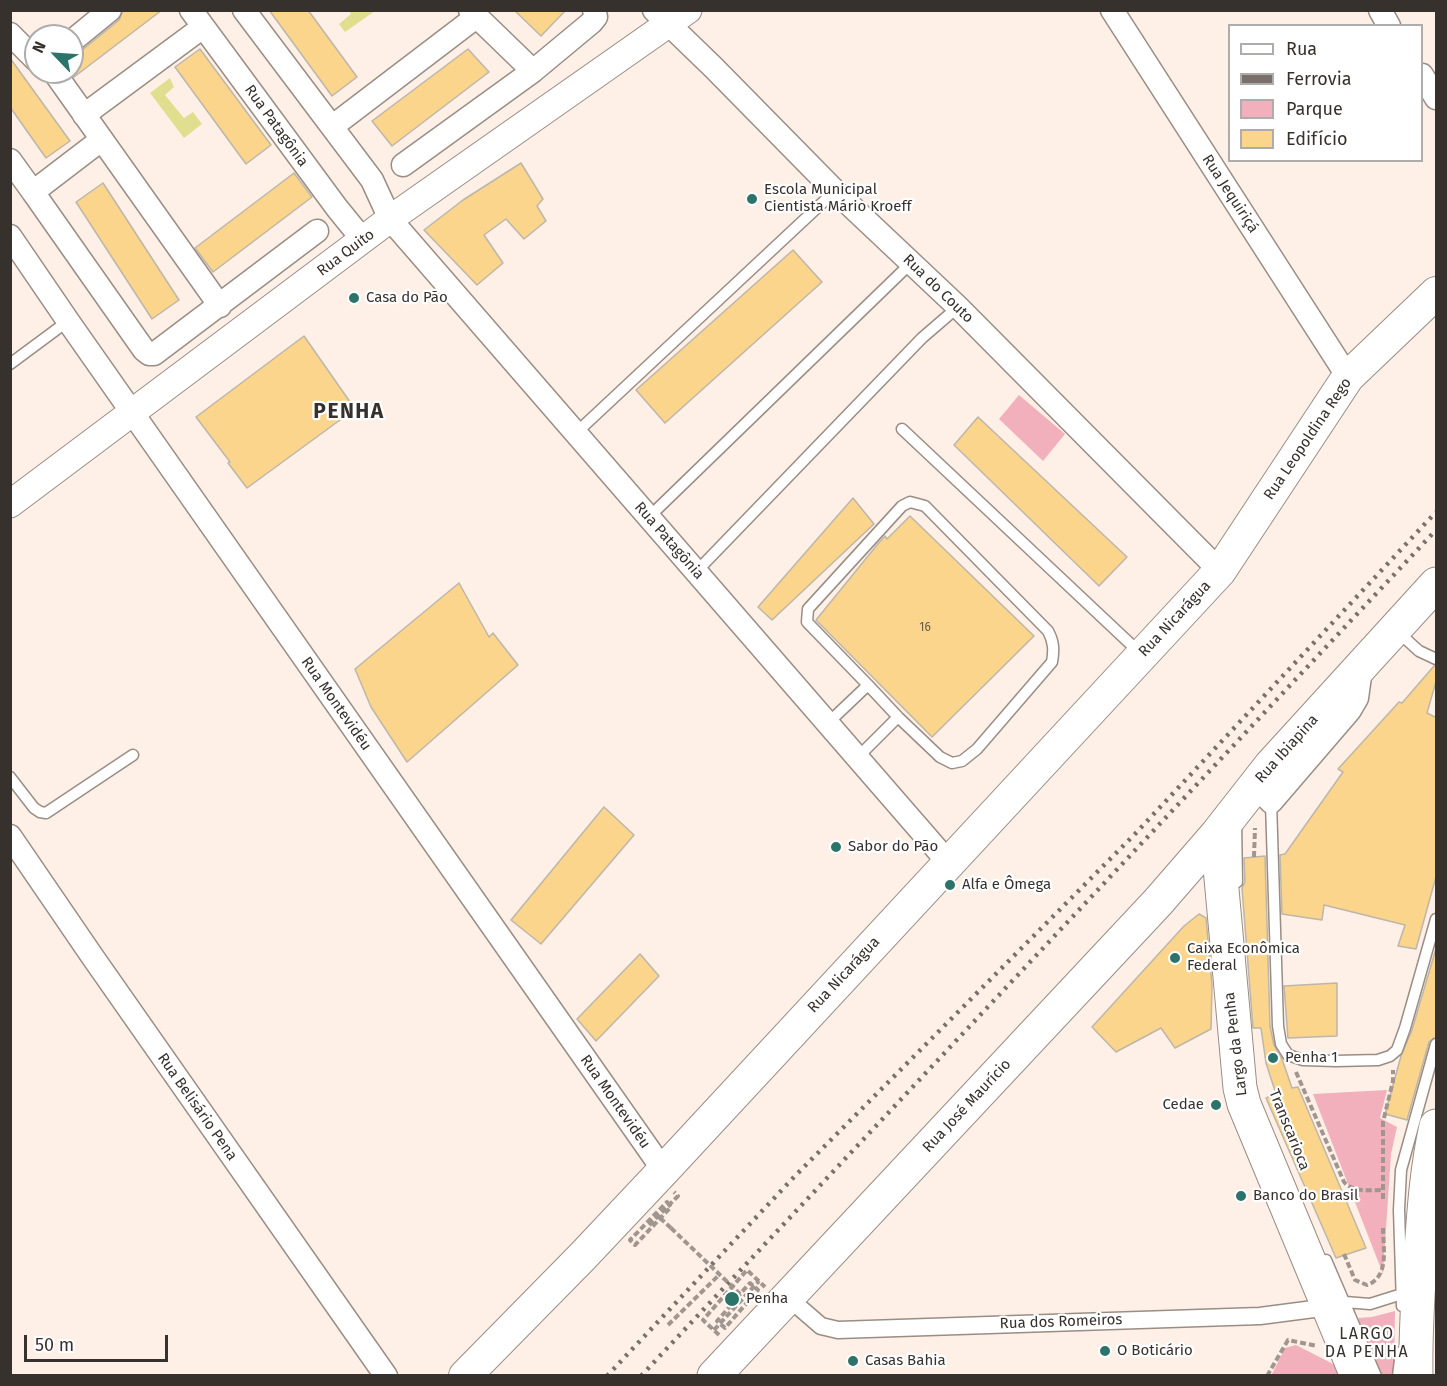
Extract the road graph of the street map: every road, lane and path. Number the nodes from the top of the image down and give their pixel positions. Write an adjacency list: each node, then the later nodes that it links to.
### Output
1 (110, 10): 10 (street)
2 (244, 10): 18 (street, Rua Patagônia)
3 (594, 10): 13 (street)
4 (1112, 10): 34 (street, Rua Jequiriçá)
5 (1380, 10): 9 (street)
6 (473, 14): 13 (street); 18 (street)
7 (670, 15): 22 (street, Rua do Couto); 24 (street, Rua Quito)
8 (197, 19): 17 (street); 27 (street, Rua Patagônia)
9 (1388, 24)
10 (84, 31)
11 (10, 34): 12 (street)
12 (24, 48)
13 (533, 71): 21 (street)
14 (1423, 77): 16 (street)
15 (62, 84): 17 (street)
16 (1437, 98)
17 (84, 115): 19 (street)
18 (333, 126): 24 (street, Rua Patagônia)
19 (102, 140): 23 (street); 30 (street)
20 (10, 160): 23 (street)
21 (403, 165)
22 (835, 191): 28 (street, Rua do Couto); 37 (lane)
23 (33, 192): 30 (street)
24 (390, 219): 27 (street, Rua Quito); 37 (street, Rua Patagônia)
25 (317, 231): 30 (street)
26 (10, 236): 32 (street, Rua Montevidéu)
27 (363, 240): 35 (street, Rua Quito)
28 (911, 263): 31 (street, Rua do Couto); 39 (lane)
29 (1437, 293): 34 (main road, Rua Leopoldina Rego)
30 (220, 306)
31 (958, 307): 40 (street, Rua do Couto); 41 (lane)
32 (68, 321): 33 (lane); 35 (street, Rua Montevidéu)
33 (10, 364)
34 (1348, 377): 40 (main road, Rua Leopoldina Rego)
35 (132, 411): 38 (street, Rua Quito); 64 (street, Rua Montevidéu)
36 (902, 429): 44 (lane)
37 (576, 433): 39 (street, Rua Patagônia)
38 (10, 504)
39 (649, 517): 41 (street, Rua Patagônia)
40 (1220, 571): 44 (main road, Rua Nicarágua)
41 (696, 572): 48 (street, Rua Patagônia)
42 (1437, 584): 43 (main road, Rua Ibiapina)
43 (1396, 630): 45 (lane); 52 (main road, Rua Ibiapina)
44 (1142, 654): 55 (main road, Rua Nicarágua)
45 (1437, 659)
46 (868, 685): 47 (lane); 47 (lane); 48 (lane)
47 (898, 717): 50 (lane)
48 (827, 724): 50 (street, Rua Patagônia)
49 (133, 756): 51 (lane)
50 (857, 758): 55 (street, Rua Patagônia)
51 (10, 777)
52 (1247, 812): 54 (path); 56 (lane); 62 (lane); 80 (main road, Largo da Penha); 89 (main road, Rua José Maurício)
53 (10, 836): 87 (street, Rua Belisário Pena)
54 (1254, 857)
55 (948, 862): 64 (main road, Rua Nicarágua)
56 (1237, 896)
57 (1437, 919): 61 (lane)
58 (1238, 940): 60 (lane)
59 (1437, 1044): 77 (lane)
60 (1248, 1049)
61 (1390, 1056): 62 (lane); 65 (path)
62 (1294, 1058): 65 (path)
63 (1436, 1129): 72 (main road)
64 (672, 1182): 67 (path); 88 (main road, Rua Nicarágua)
65 (1383, 1190): 66 (path)
66 (1383, 1201)
67 (672, 1202)
68 (660, 1218): 68 (path, bridge); 74 (path, bridge)
69 (1383, 1223): 71 (path)
70 (1322, 1249): 80 (lane)
71 (1344, 1254)
72 (1421, 1260): 78 (street); 94 (main road)
73 (751, 1274): 79 (path)
74 (719, 1275): 76 (path, bridge); 84 (path)
75 (759, 1281): 79 (path)
76 (740, 1294): 82 (path, bridge); 82 (path, bridge)
77 (1402, 1294): 80 (lane); 83 (lane)
78 (1437, 1300)
79 (737, 1304): 82 (path)
80 (1337, 1304): 81 (street, Rua dos Romeiros); 91 (main road, Largo da Penha); 92 (lane)
81 (799, 1307)
82 (742, 1309)
83 (1402, 1313)
84 (669, 1325)
85 (1402, 1340): 93 (lane)
86 (1328, 1347): 90 (path)
87 (386, 1376)
88 (465, 1376)
89 (714, 1376)
90 (1267, 1376)
91 (1357, 1376)
92 (1376, 1376)
93 (1398, 1376)
94 (1416, 1376)

